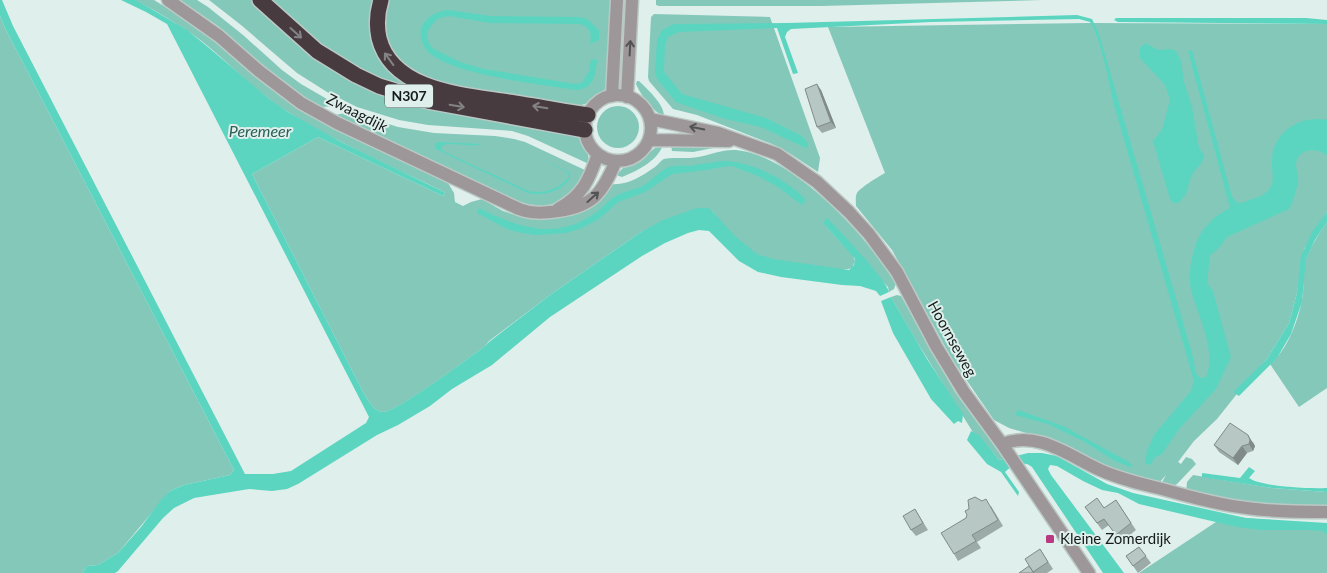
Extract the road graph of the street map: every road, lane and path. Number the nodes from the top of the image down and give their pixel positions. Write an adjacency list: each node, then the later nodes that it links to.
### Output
1 (168, 0): 14 (street, Zwaagdijk)
2 (260, 0): 9 (highway, N307, one-way to 9)
3 (382, 0): 9 (highway, N307, one-way to 3)
4 (617, 0): 6 (street)
5 (632, 0): 7 (street, one-way to 5)
6 (612, 96): 7 (street); 9 (street)
7 (627, 97): 8 (street)
8 (650, 119): 10 (street); 11 (street, Hoornseweg, one-way to 8)
9 (587, 122): 12 (street)
10 (650, 140): 11 (street, Hoornseweg); 13 (street)
11 (760, 147): 15 (street, Hoornseweg)
12 (598, 154): 13 (street); 14 (street)
13 (616, 161): 14 (street, Zwaagdijk, one-way to 13)
14 (554, 212)
15 (1002, 444): 16 (street); 17 (street, Hoornseweg)
16 (1327, 512)
17 (1089, 573)

